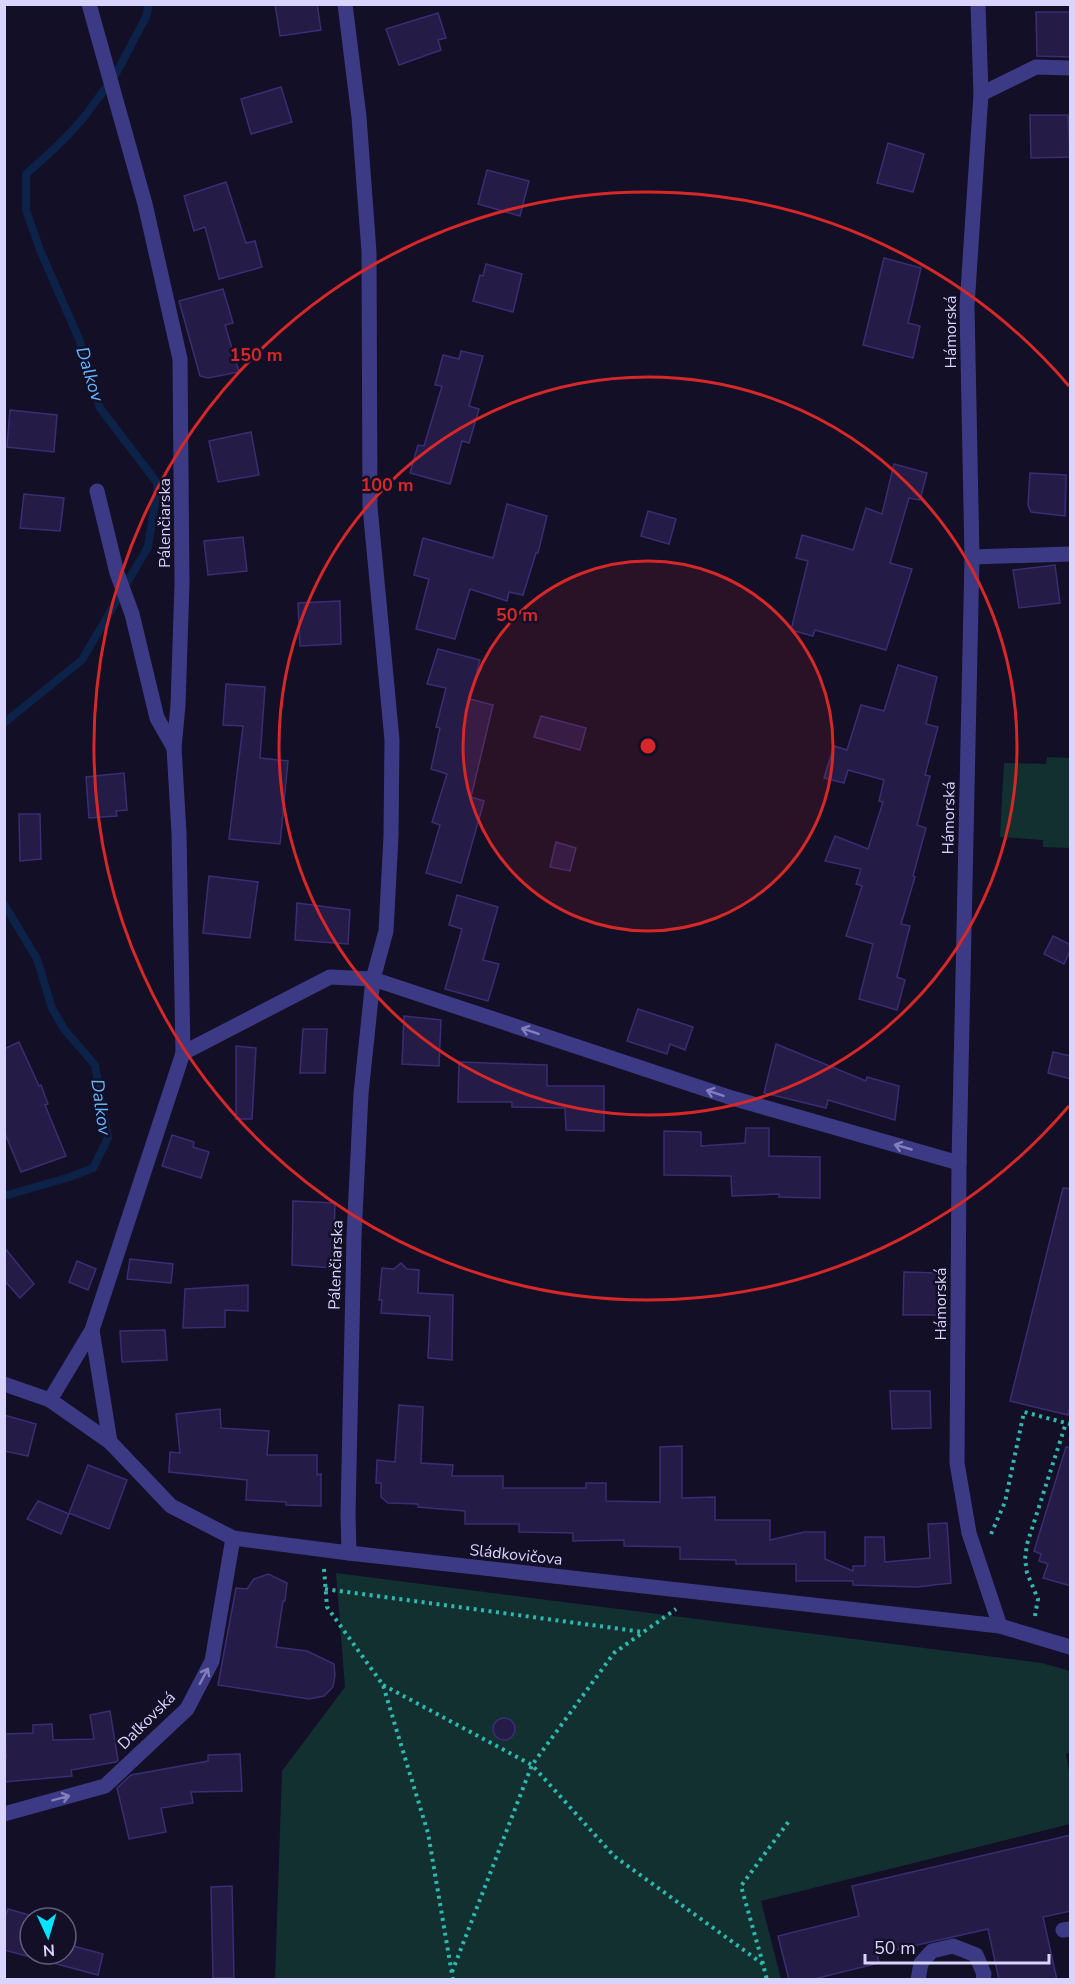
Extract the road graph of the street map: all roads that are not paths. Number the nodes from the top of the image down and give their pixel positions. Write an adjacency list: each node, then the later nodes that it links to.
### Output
1 (89, 4): 9 (street, Pálenčiarska)
2 (345, 4): 10 (street, Pálenčiarska)
3 (978, 4): 5 (street, Hámorská)
4 (1071, 68): 5 (street)
5 (981, 94): 8 (street, Hámorská)
6 (97, 491): 9 (street)
7 (1071, 554): 8 (street)
8 (972, 557): 12 (street, Hámorská)
9 (174, 748): 11 (street, Pálenčiarska)
10 (373, 979): 11 (street); 12 (street, one-way to 10); 18 (street, Pálenčiarska)
11 (183, 1053): 13 (street, Pálenčiarska)
12 (959, 1162): 19 (street, Hámorská)
13 (92, 1330): 15 (street, Pálenčiarska); 16 (street, Pálenčiarska)
14 (4, 1384): 15 (street, Sládkovičova)
15 (50, 1400): 16 (street, Sládkovičova)
16 (110, 1442): 17 (street, Sládkovičova)
17 (233, 1538): 18 (street, Sládkovičova); 21 (street, Daľkovská, one-way to 17)
18 (348, 1553): 19 (street, Sládkovičova)
19 (1000, 1626): 20 (street, Sládkovičova)
20 (1071, 1647)
21 (4, 1814)
22 (918, 1980): 23 (street)
23 (983, 1980)

